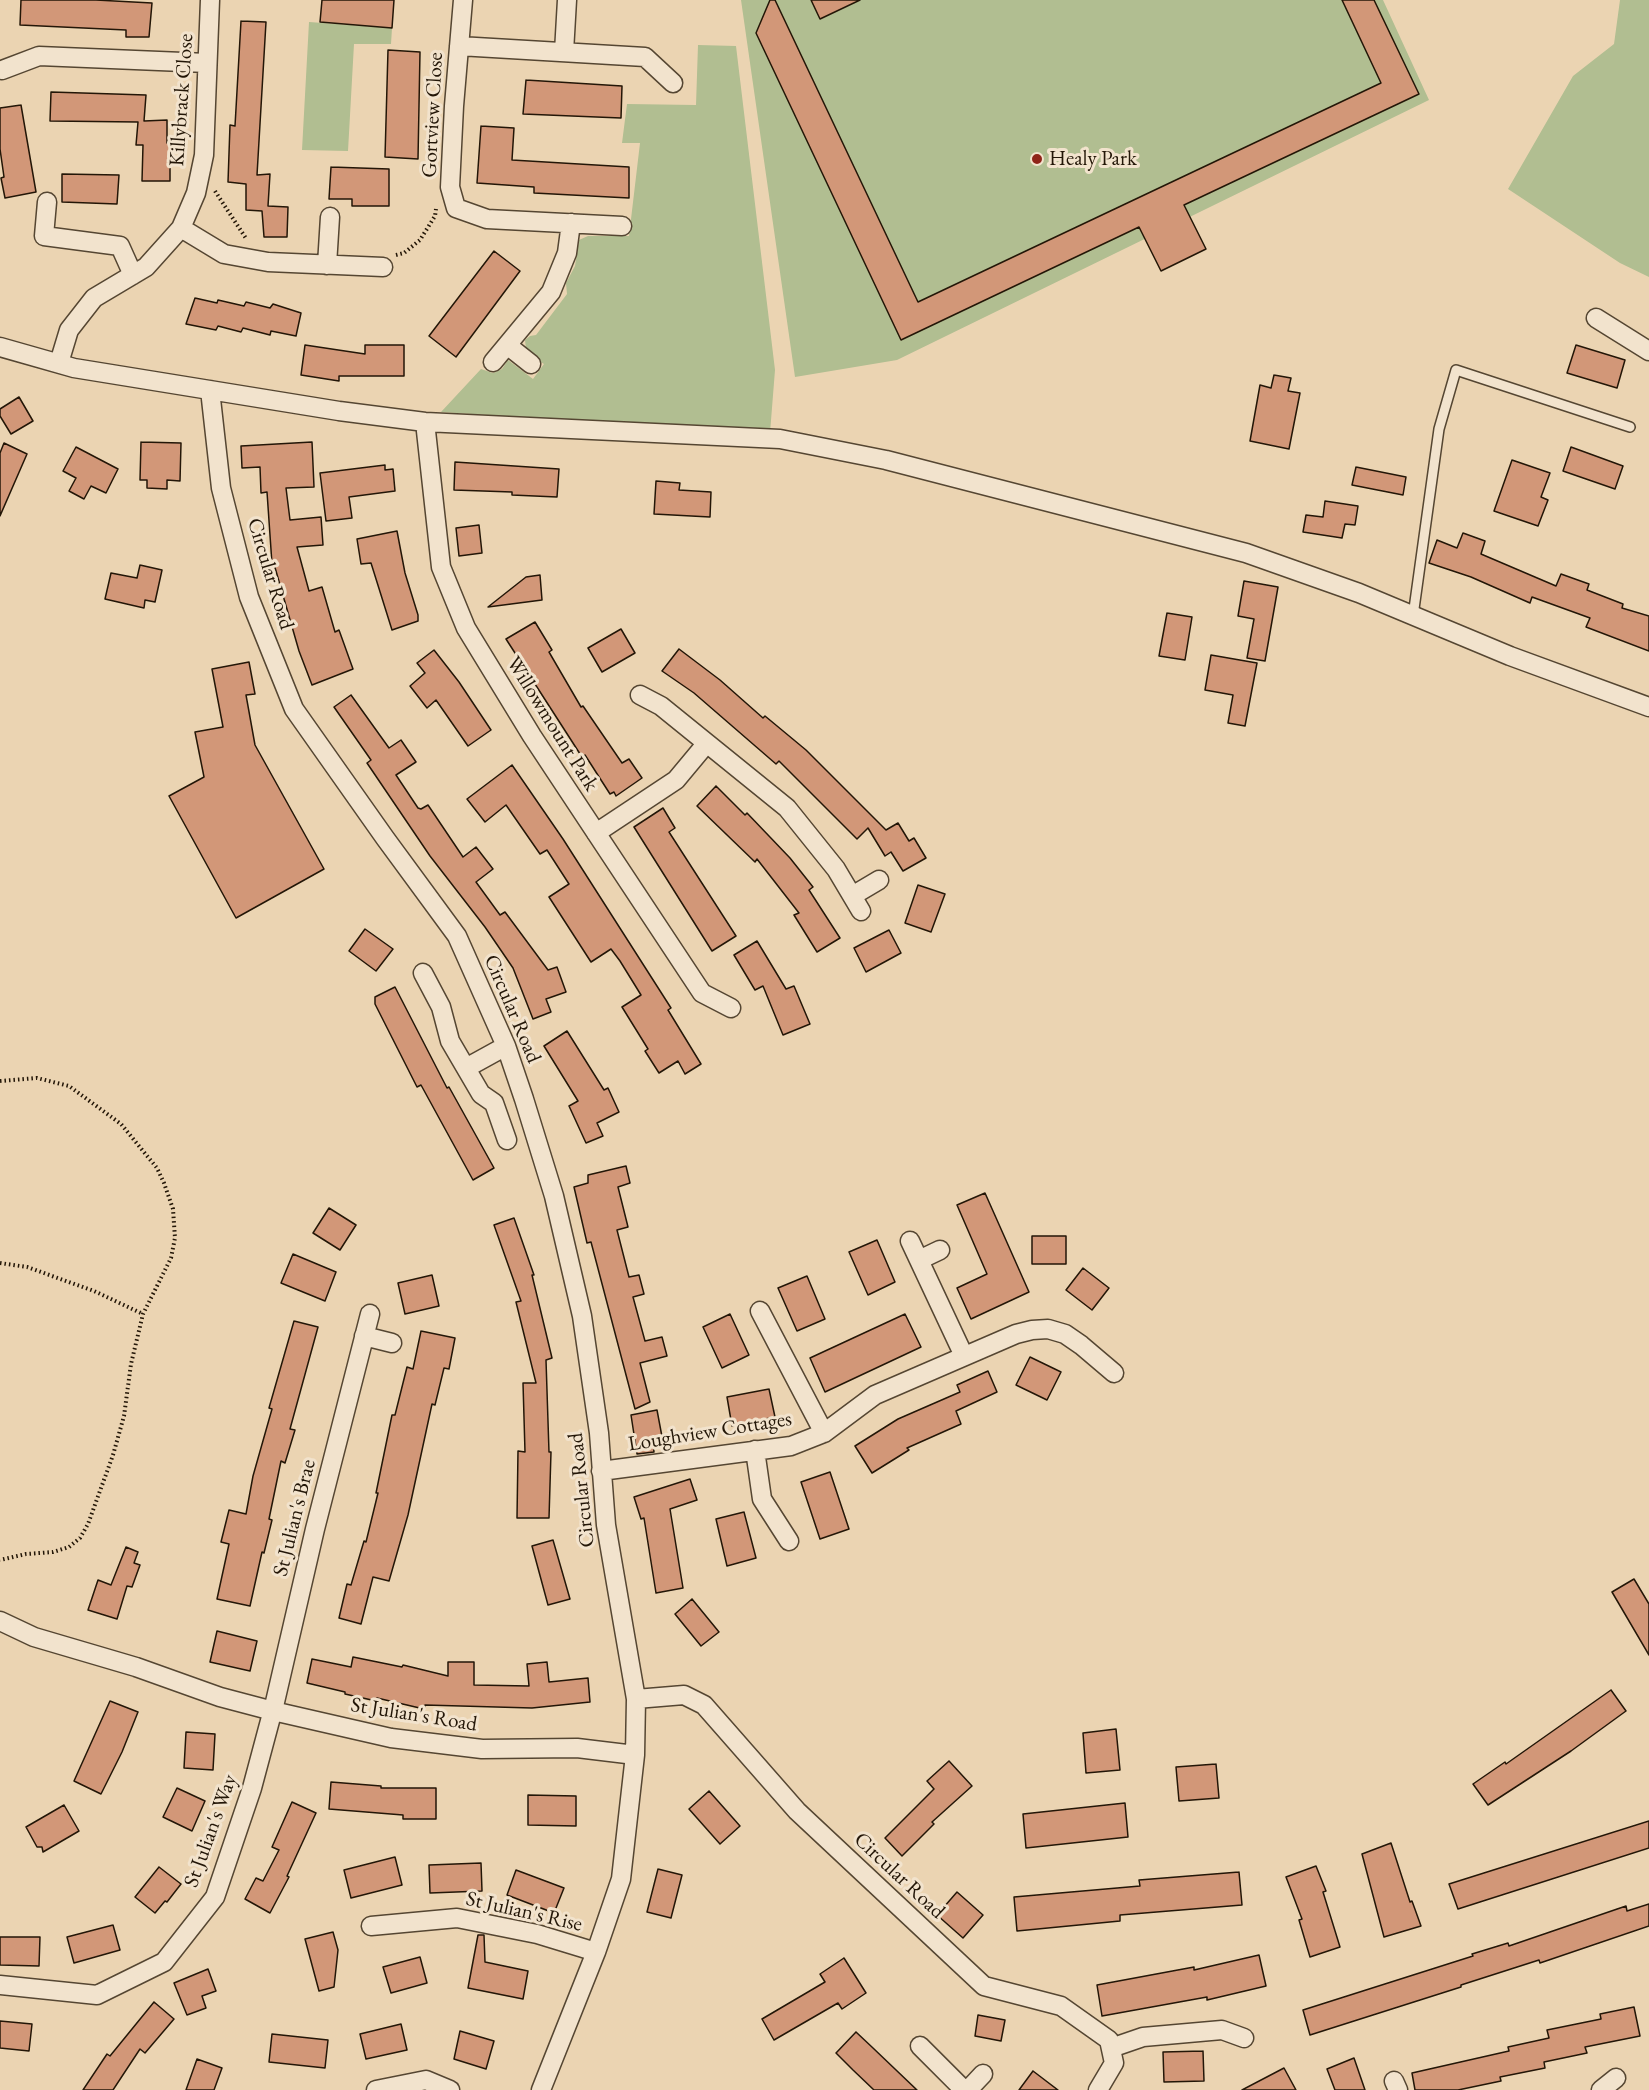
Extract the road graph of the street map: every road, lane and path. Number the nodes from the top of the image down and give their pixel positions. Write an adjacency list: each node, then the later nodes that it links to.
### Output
1 (210, 0): 6 (street, Killybrack Close)
2 (463, 0): 4 (street, Gortview Close)
3 (567, 0): 5 (street)
4 (459, 46): 5 (street); 13 (street, Gortview Close)
5 (564, 52): 8 (street)
6 (207, 63): 7 (street); 15 (street, Killybrack Close)
7 (2, 70)
8 (673, 83)
9 (211, 186): 16 (path)
10 (438, 199): 17 (path)
11 (46, 202): 19 (street)
12 (330, 217): 18 (street)
13 (571, 223): 14 (street, Gortview Close); 21 (street)
14 (622, 225)
15 (181, 228): 18 (street); 19 (street, Killybrack Close)
16 (248, 241)
17 (385, 262): 18 (street)
18 (327, 265)
19 (134, 275): 25 (street, Killybrack Close)
20 (1596, 318): 23 (street)
21 (507, 345): 24 (street); 26 (street)
22 (0, 347): 25 (street)
23 (1649, 351)
24 (493, 362)
25 (59, 363): 27 (street)
26 (531, 364)
27 (210, 390): 28 (street); 38 (street, Circular Road)
28 (425, 422): 30 (street); 34 (street, Willowmount Park)
29 (1630, 427): 30 (lane)
30 (1413, 616): 32 (street)
31 (640, 695): 33 (street)
32 (1649, 707)
33 (706, 744): 34 (street); 35 (street)
34 (596, 832): 37 (street, Willowmount Park)
35 (879, 880)
36 (423, 973): 39 (street)
37 (731, 1008)
38 (506, 1046): 39 (street); 55 (street, Circular Road)
39 (466, 1068): 41 (street)
40 (0, 1081): 47 (path)
41 (507, 1140)
42 (910, 1241): 44 (street)
43 (940, 1250): 44 (street)
44 (919, 1260): 51 (street)
45 (0, 1263): 47 (path)
46 (760, 1311): 53 (street, Loughview Cottages)
47 (143, 1314): 57 (path)
48 (370, 1314): 49 (street, St Julian's Brae)
49 (364, 1336): 50 (street); 60 (street, St Julian's Brae)
50 (392, 1343)
51 (964, 1356): 52 (street, Loughview Cottages); 53 (street, Loughview Cottages)
52 (1114, 1373)
53 (824, 1433): 54 (street, Loughview Cottages)
54 (754, 1450): 55 (street, Loughview Cottages); 56 (street)
55 (602, 1471): 59 (street, Circular Road)
56 (789, 1541)
57 (0, 1560)
58 (0, 1621): 60 (street, St Julian's Road)
59 (636, 1699): 61 (street, Circular Road); 67 (street, Circular Road)
60 (273, 1711): 61 (street, St Julian's Road); 64 (street, St Julian's Way)
61 (635, 1755): 63 (street)
62 (371, 1926): 63 (street, St Julian's Rise)
63 (596, 1952): 72 (street)
64 (0, 1985)
65 (1244, 2038): 67 (street)
66 (920, 2046): 73 (street)
67 (1111, 2048): 74 (street)
68 (983, 2074): 73 (street)
69 (1616, 2079): 75 (street)
70 (376, 2090): 71 (street)
71 (450, 2090)
72 (541, 2090)
73 (966, 2090)
74 (1098, 2090)
75 (1600, 2090)

